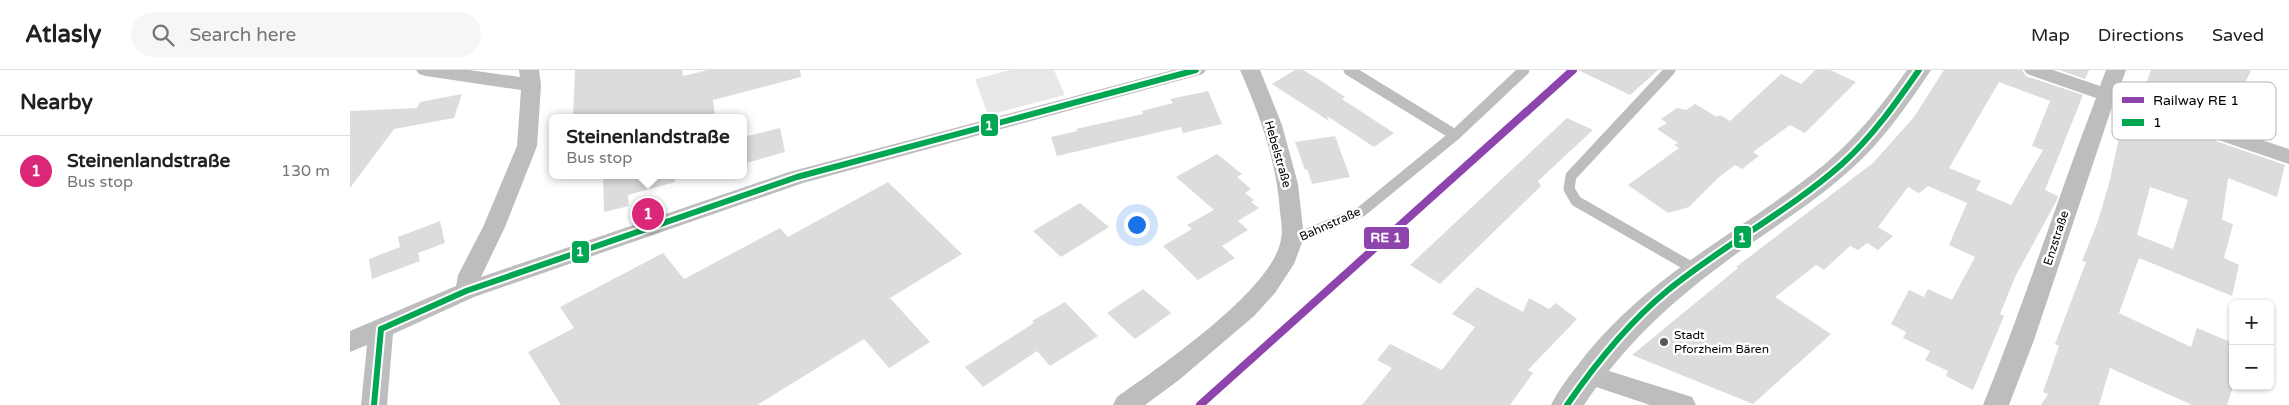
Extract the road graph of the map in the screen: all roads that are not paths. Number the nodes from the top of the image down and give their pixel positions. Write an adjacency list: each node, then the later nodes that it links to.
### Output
1 (426, 70): 10 (street)
2 (1196, 70): 18 (street)
3 (1250, 70): 16 (street, Hebelstraße)
4 (1349, 70): 13 (lane)
5 (1524, 70): 13 (lane, Bahnstraße)
6 (1670, 70): 17 (lane)
7 (1919, 70): 17 (street)
8 (2034, 70): 11 (street)
9 (2116, 70): 11 (street, Enzstraße)
10 (530, 78): 18 (street)
11 (2107, 96): 12 (street); 26 (street, Enzstraße)
12 (2112, 98)
13 (1455, 135): 16 (lane, Bahnstraße)
14 (2236, 140): 15 (street)
15 (2289, 158)
16 (1293, 240): 23 (street, Bahnstraße)
17 (1696, 270): 21 (street)
18 (466, 291): 19 (street)
19 (381, 329): 20 (street); 22 (street)
20 (350, 342)
21 (1587, 374): 24 (street); 25 (street)
22 (374, 405)
23 (1126, 405)
24 (1567, 405)
25 (1683, 405)
26 (1996, 405)

